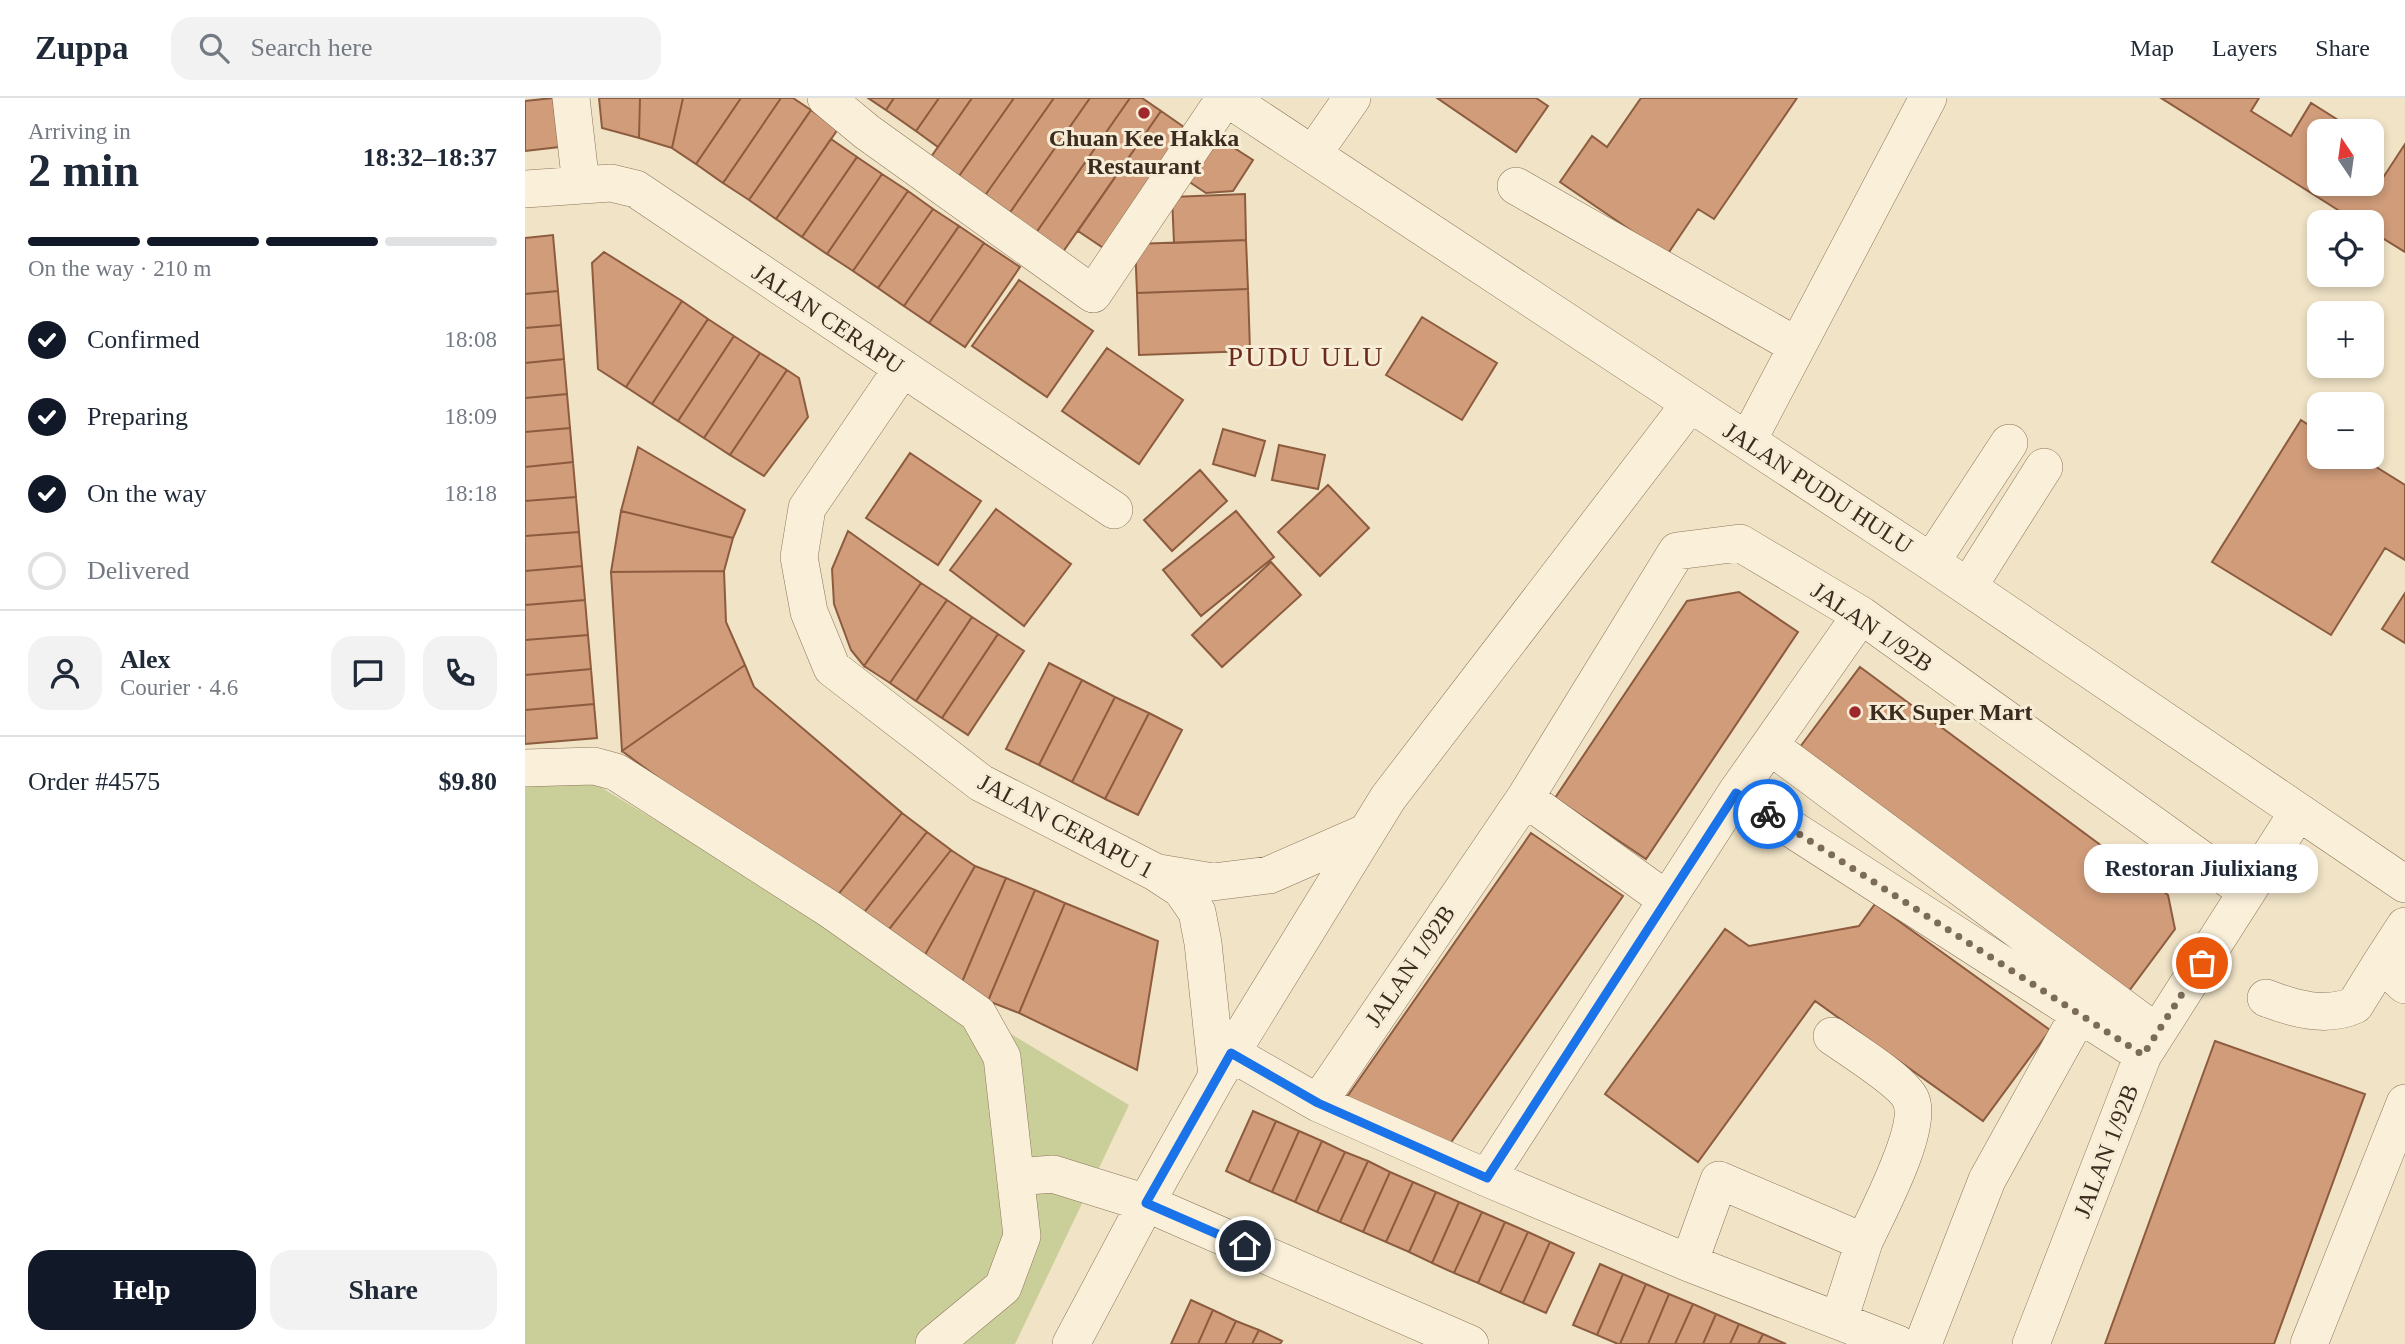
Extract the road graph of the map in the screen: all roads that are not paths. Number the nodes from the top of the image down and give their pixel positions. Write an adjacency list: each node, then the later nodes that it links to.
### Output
1 (571, 98): 7 (street)
2 (827, 98): 3 (street)
3 (1226, 98): 6 (street, JALAN PUDU HULU)
4 (1352, 98): 6 (street)
5 (1928, 98): 10 (street)
6 (1313, 154): 12 (street, JALAN PUDU HULU)
7 (581, 185): 9 (street, JALAN CERAPU); 11 (street, JALAN CERAPU)
8 (1516, 186): 10 (street)
9 (525, 188)
10 (1797, 346): 13 (street)
11 (902, 369): 16 (street, JALAN CERAPU); 26 (street, JALAN CERAPU 1)
12 (1689, 405): 13 (street, JALAN PUDU HULU); 25 (street)
13 (1748, 440): 17 (street, JALAN PUDU HULU)
14 (2009, 443): 17 (street)
15 (2044, 467): 18 (street)
16 (1114, 510)
17 (1931, 562): 18 (street, JALAN PUDU HULU)
18 (1968, 587): 24 (street, JALAN PUDU HULU)
19 (1861, 615): 20 (street); 23 (street, JALAN 1/92B); 28 (street, JALAN 1/92B)
20 (1770, 746): 22 (street); 35 (street)
21 (525, 768): 39 (street)
22 (1736, 793): 29 (street); 33 (street)
23 (1525, 798): 29 (street); 37 (street, JALAN 1/92B)
24 (2298, 812): 27 (street, JALAN PUDU HULU); 28 (street)
25 (1365, 833): 26 (street); 36 (street)
26 (1155, 872): 36 (street, JALAN CERAPU 1)
27 (2405, 884)
28 (2247, 892): 35 (street, JALAN 1/92B)
29 (1667, 900): 40 (street)
30 (2405, 926): 31 (street)
31 (2393, 974): 32 (street)
32 (2266, 998)
33 (2079, 1014): 35 (street); 49 (street)
34 (1832, 1035): 42 (street)
35 (2150, 1044): 50 (street, JALAN 1/92B)
36 (1224, 1065): 37 (street); 41 (street)
37 (1318, 1103): 40 (street)
38 (2405, 1103): 51 (street)
39 (1016, 1177): 41 (street); 45 (street)
40 (1487, 1178): 43 (street)
41 (1146, 1203): 46 (street); 47 (street)
42 (1864, 1242): 43 (street); 44 (street)
43 (1689, 1263): 44 (street)
44 (1839, 1320): 48 (street)
45 (934, 1344)
46 (1071, 1344)
47 (1470, 1344)
48 (1898, 1344)
49 (1923, 1344)
50 (2031, 1344)
51 (2309, 1344)

